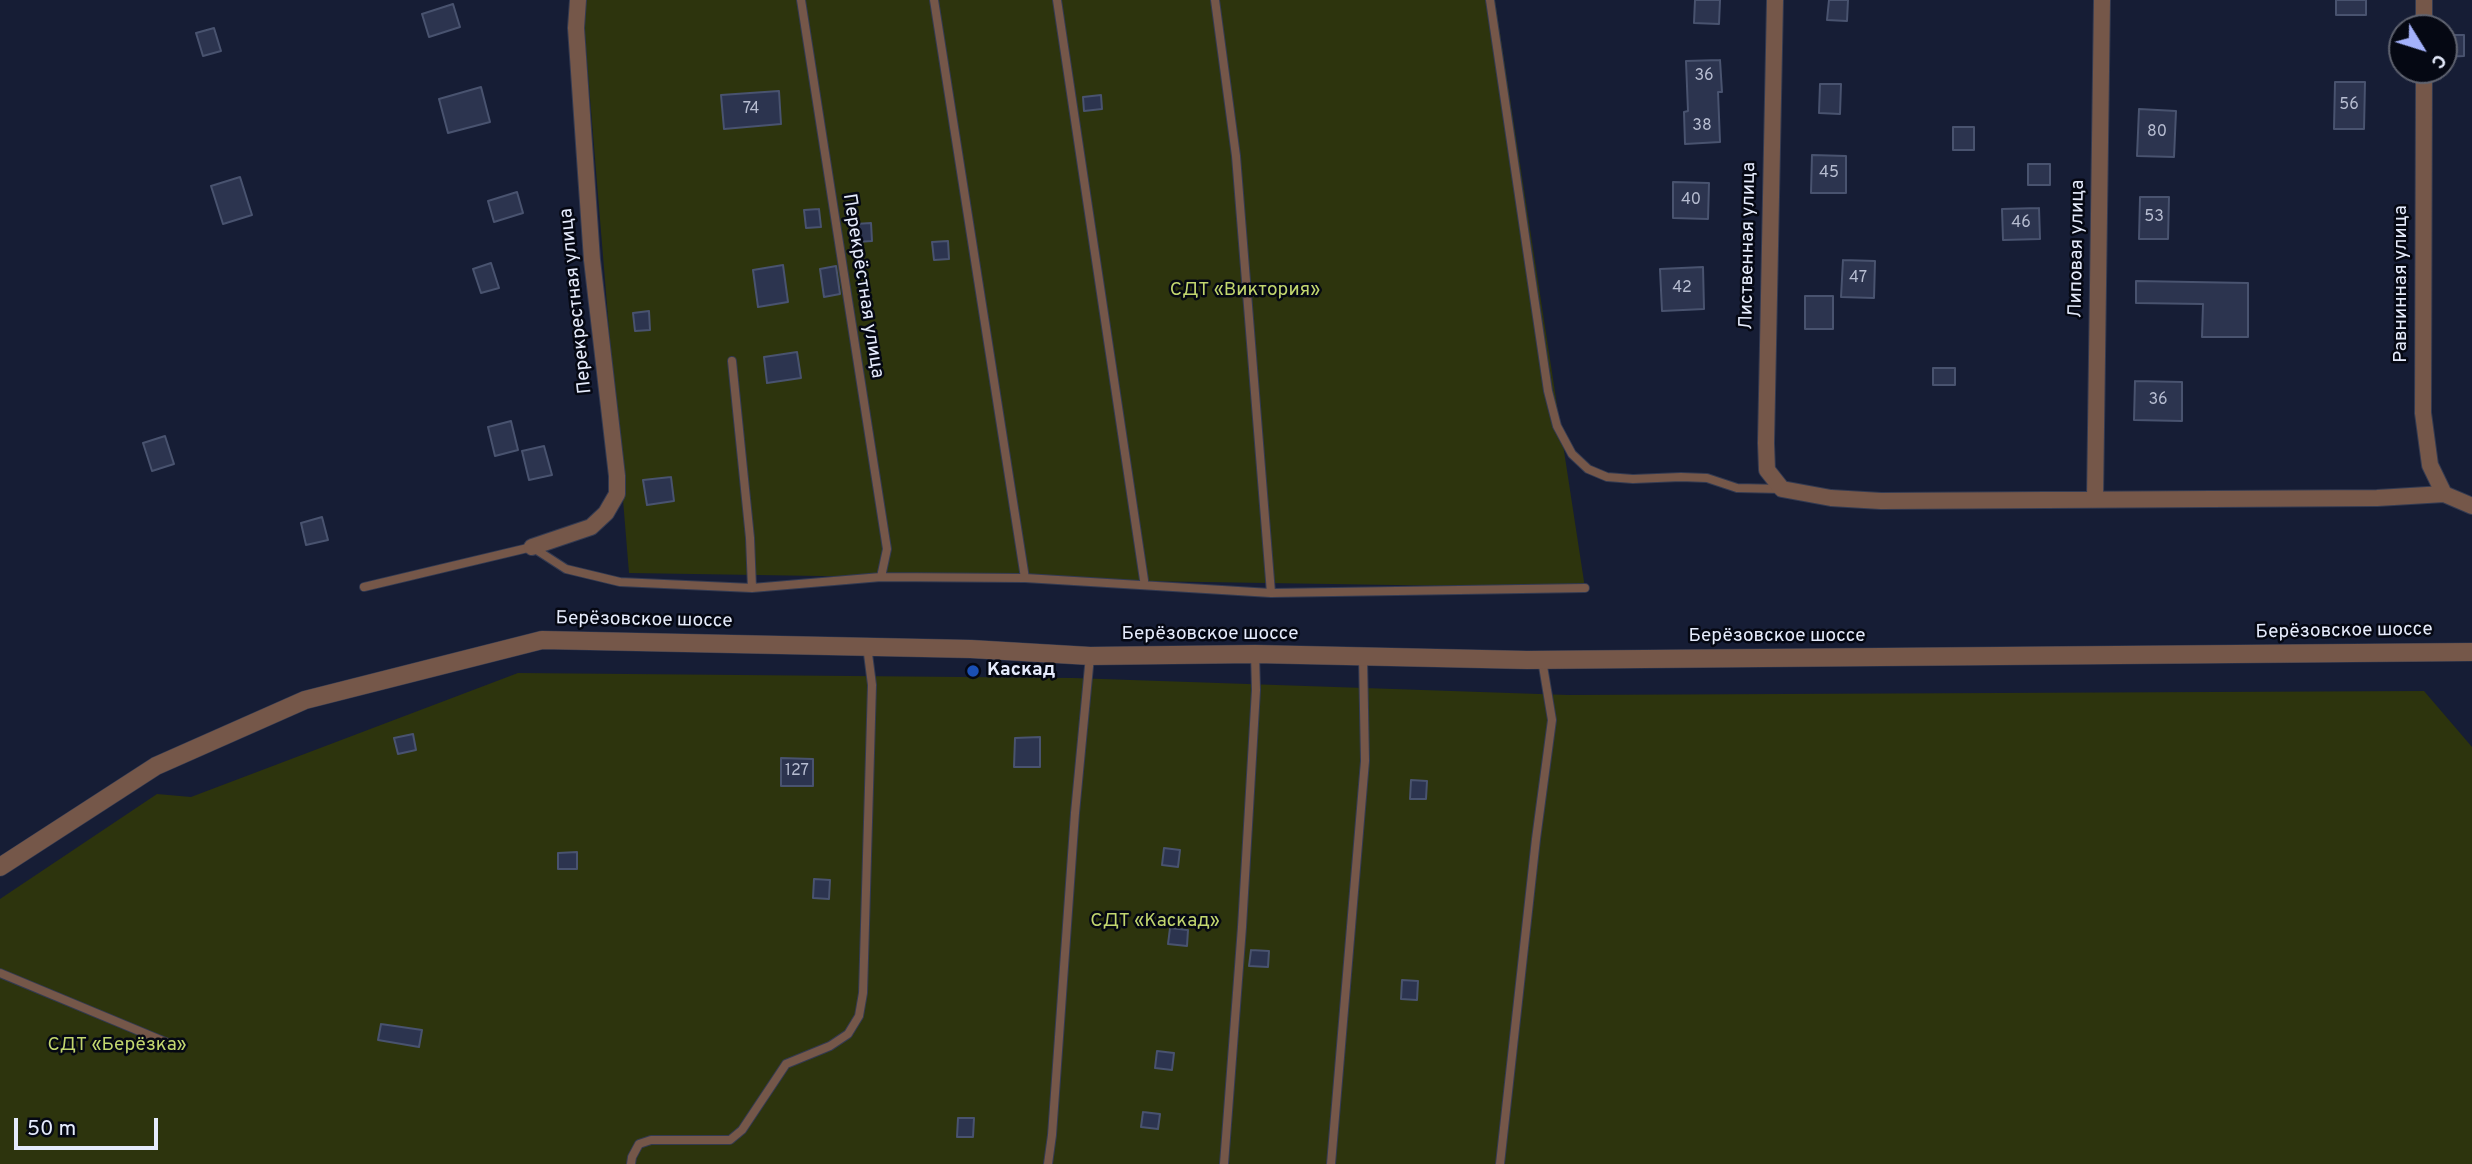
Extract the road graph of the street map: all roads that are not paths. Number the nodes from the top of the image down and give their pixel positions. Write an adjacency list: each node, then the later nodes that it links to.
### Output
1 (578, 0): 15 (street, Перекрестная улица)
2 (801, 0): 16 (lane, Перекрёстная улица)
3 (934, 0): 17 (lane)
4 (1058, 0): 18 (lane)
5 (1215, 0): 22 (lane)
6 (1490, 0): 11 (lane)
7 (1775, 0): 11 (street, Лиственная улица)
8 (2102, 0): 13 (street, Липовая улица)
9 (2424, 84): 12 (street, Равнинная улица)
10 (732, 361): 20 (lane)
11 (1782, 489): 13 (street)
12 (2444, 494): 13 (street); 14 (street)
13 (2095, 499)
14 (2472, 506)
15 (532, 547): 19 (lane); 20 (lane)
16 (881, 577): 17 (lane); 20 (lane)
17 (1025, 578): 22 (lane)
18 (1144, 580)
19 (363, 587)
20 (752, 588)
21 (1585, 588): 22 (lane)
22 (1271, 593)
23 (867, 646): 26 (street, Берёзовское шоссе); 29 (street, Берёзовское шоссе); 32 (lane)
24 (2472, 652): 28 (street, Берёзовское шоссе)
25 (1255, 654): 26 (street, Берёзовское шоссе); 27 (street, Берёзовское шоссе); 34 (lane)
26 (1090, 656): 33 (lane)
27 (1363, 658): 28 (street, Берёзовское шоссе); 35 (lane)
28 (1542, 660): 36 (lane)
29 (0, 867)
30 (0, 973): 31 (lane)
31 (169, 1043)
32 (631, 1164)
33 (1048, 1164)
34 (1224, 1164)
35 (1331, 1164)
36 (1500, 1164)

